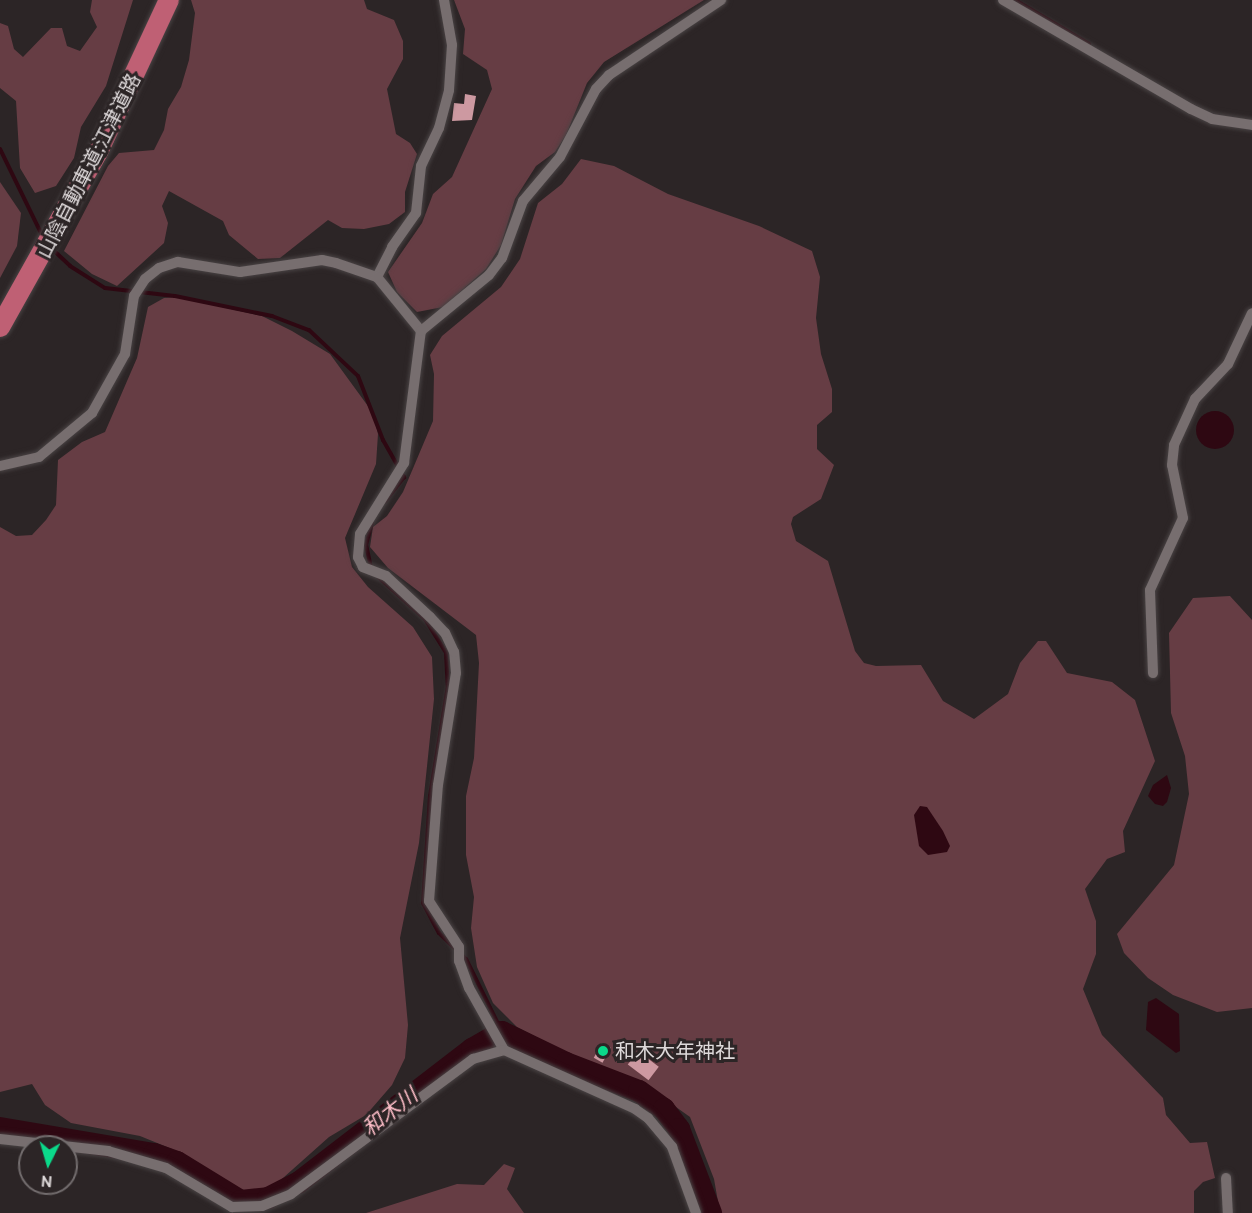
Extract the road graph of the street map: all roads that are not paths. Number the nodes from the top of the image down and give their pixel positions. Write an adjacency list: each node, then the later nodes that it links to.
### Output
1 (169, 0): 8 (highway, 山陰自動車道;江津道路)
2 (444, 0): 6 (street)
3 (721, 0): 9 (street)
4 (1003, 0): 5 (street)
5 (1252, 125)
6 (377, 278): 9 (street); 10 (street)
7 (1252, 313): 11 (street)
8 (0, 327)
9 (421, 331): 12 (street)
10 (0, 466)
11 (1153, 672)
12 (502, 1047): 13 (street); 15 (street)
13 (0, 1139)
14 (1226, 1178): 16 (street)
15 (696, 1213)
16 (1228, 1213)

